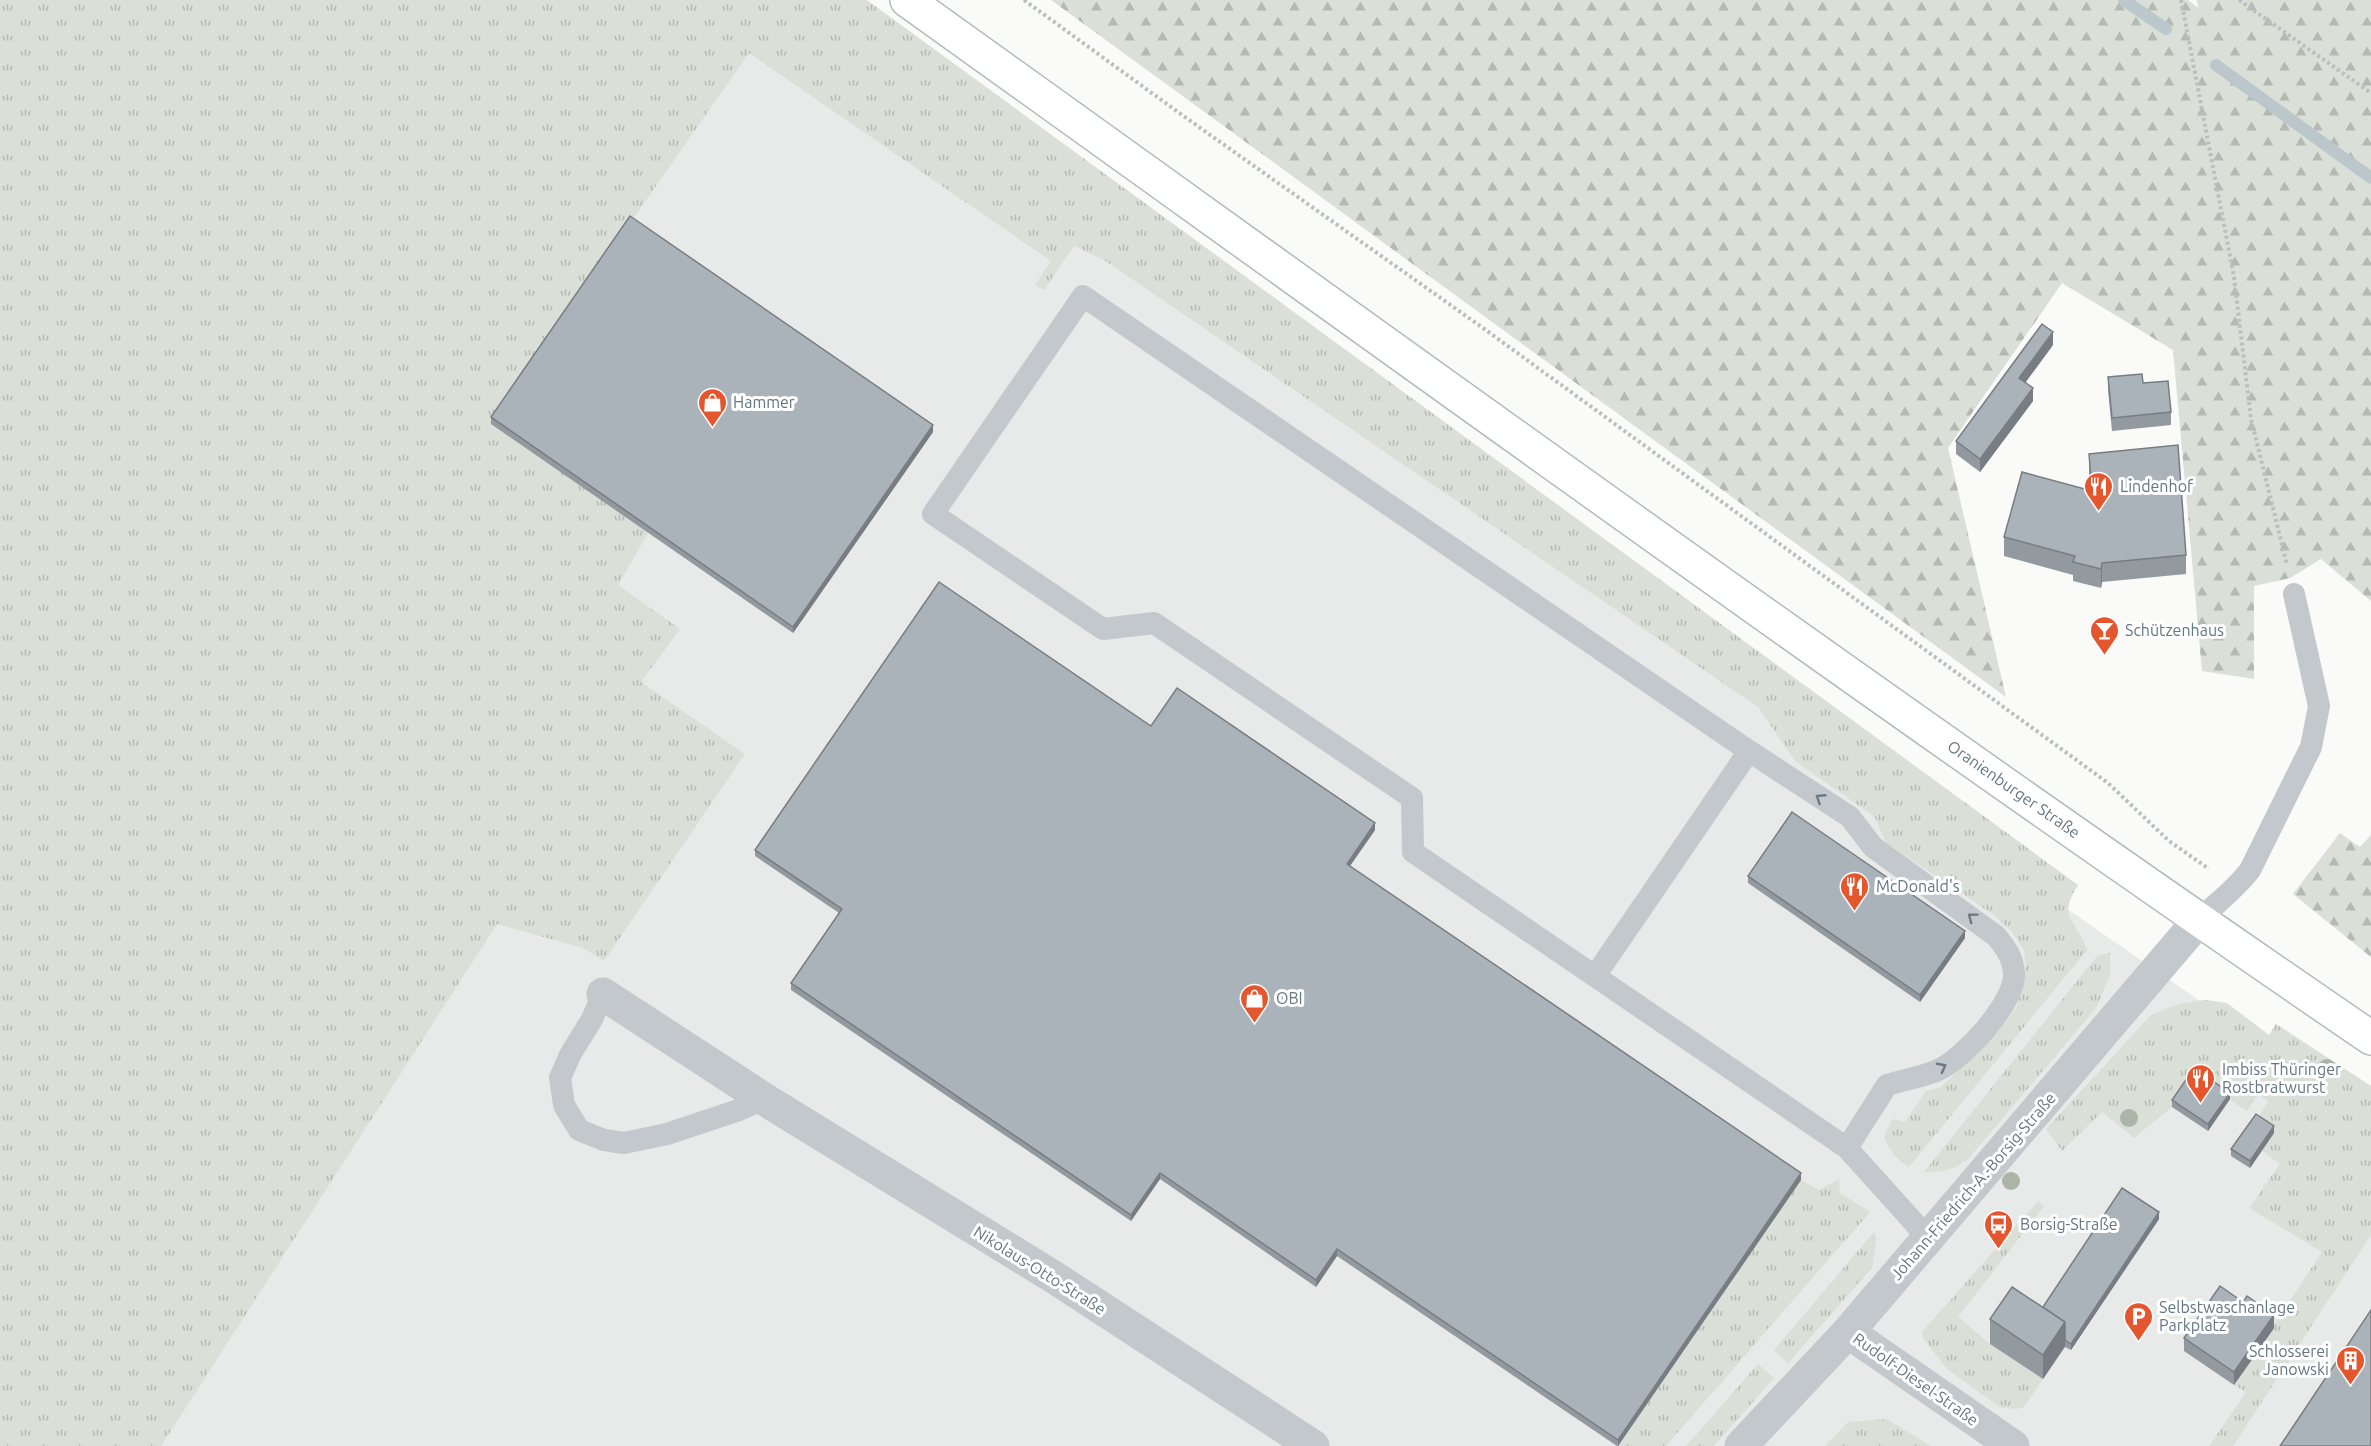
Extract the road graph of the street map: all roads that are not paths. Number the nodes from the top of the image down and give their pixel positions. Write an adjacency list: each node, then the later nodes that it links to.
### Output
1 (907, 0): 4 (main road, Oranienburger Straße)
2 (2294, 594): 4 (lane)
3 (1749, 751): 5 (lane); 5 (lane); 9 (lane, one-way to 3)
4 (2199, 920): 7 (main road, Oranienburger Straße); 10 (street, Johann-Friedrich-A.-Borsig-Straße)
5 (1595, 976): 9 (lane)
6 (603, 994): 8 (street, Nikolaus-Otto-Straße); 8 (lane, Nikolaus-Otto-Straße)
7 (2371, 1038)
8 (764, 1099): 12 (street, Nikolaus-Otto-Straße)
9 (1847, 1149): 10 (lane)
10 (1928, 1238): 11 (street, Johann-Friedrich-A.-Borsig-Straße)
11 (1848, 1332): 13 (street, Johann-Friedrich-A.-Borsig-Straße); 14 (street, Rudolf-Diesel-Straße)
12 (1313, 1446)
13 (1741, 1446)
14 (2013, 1446)

